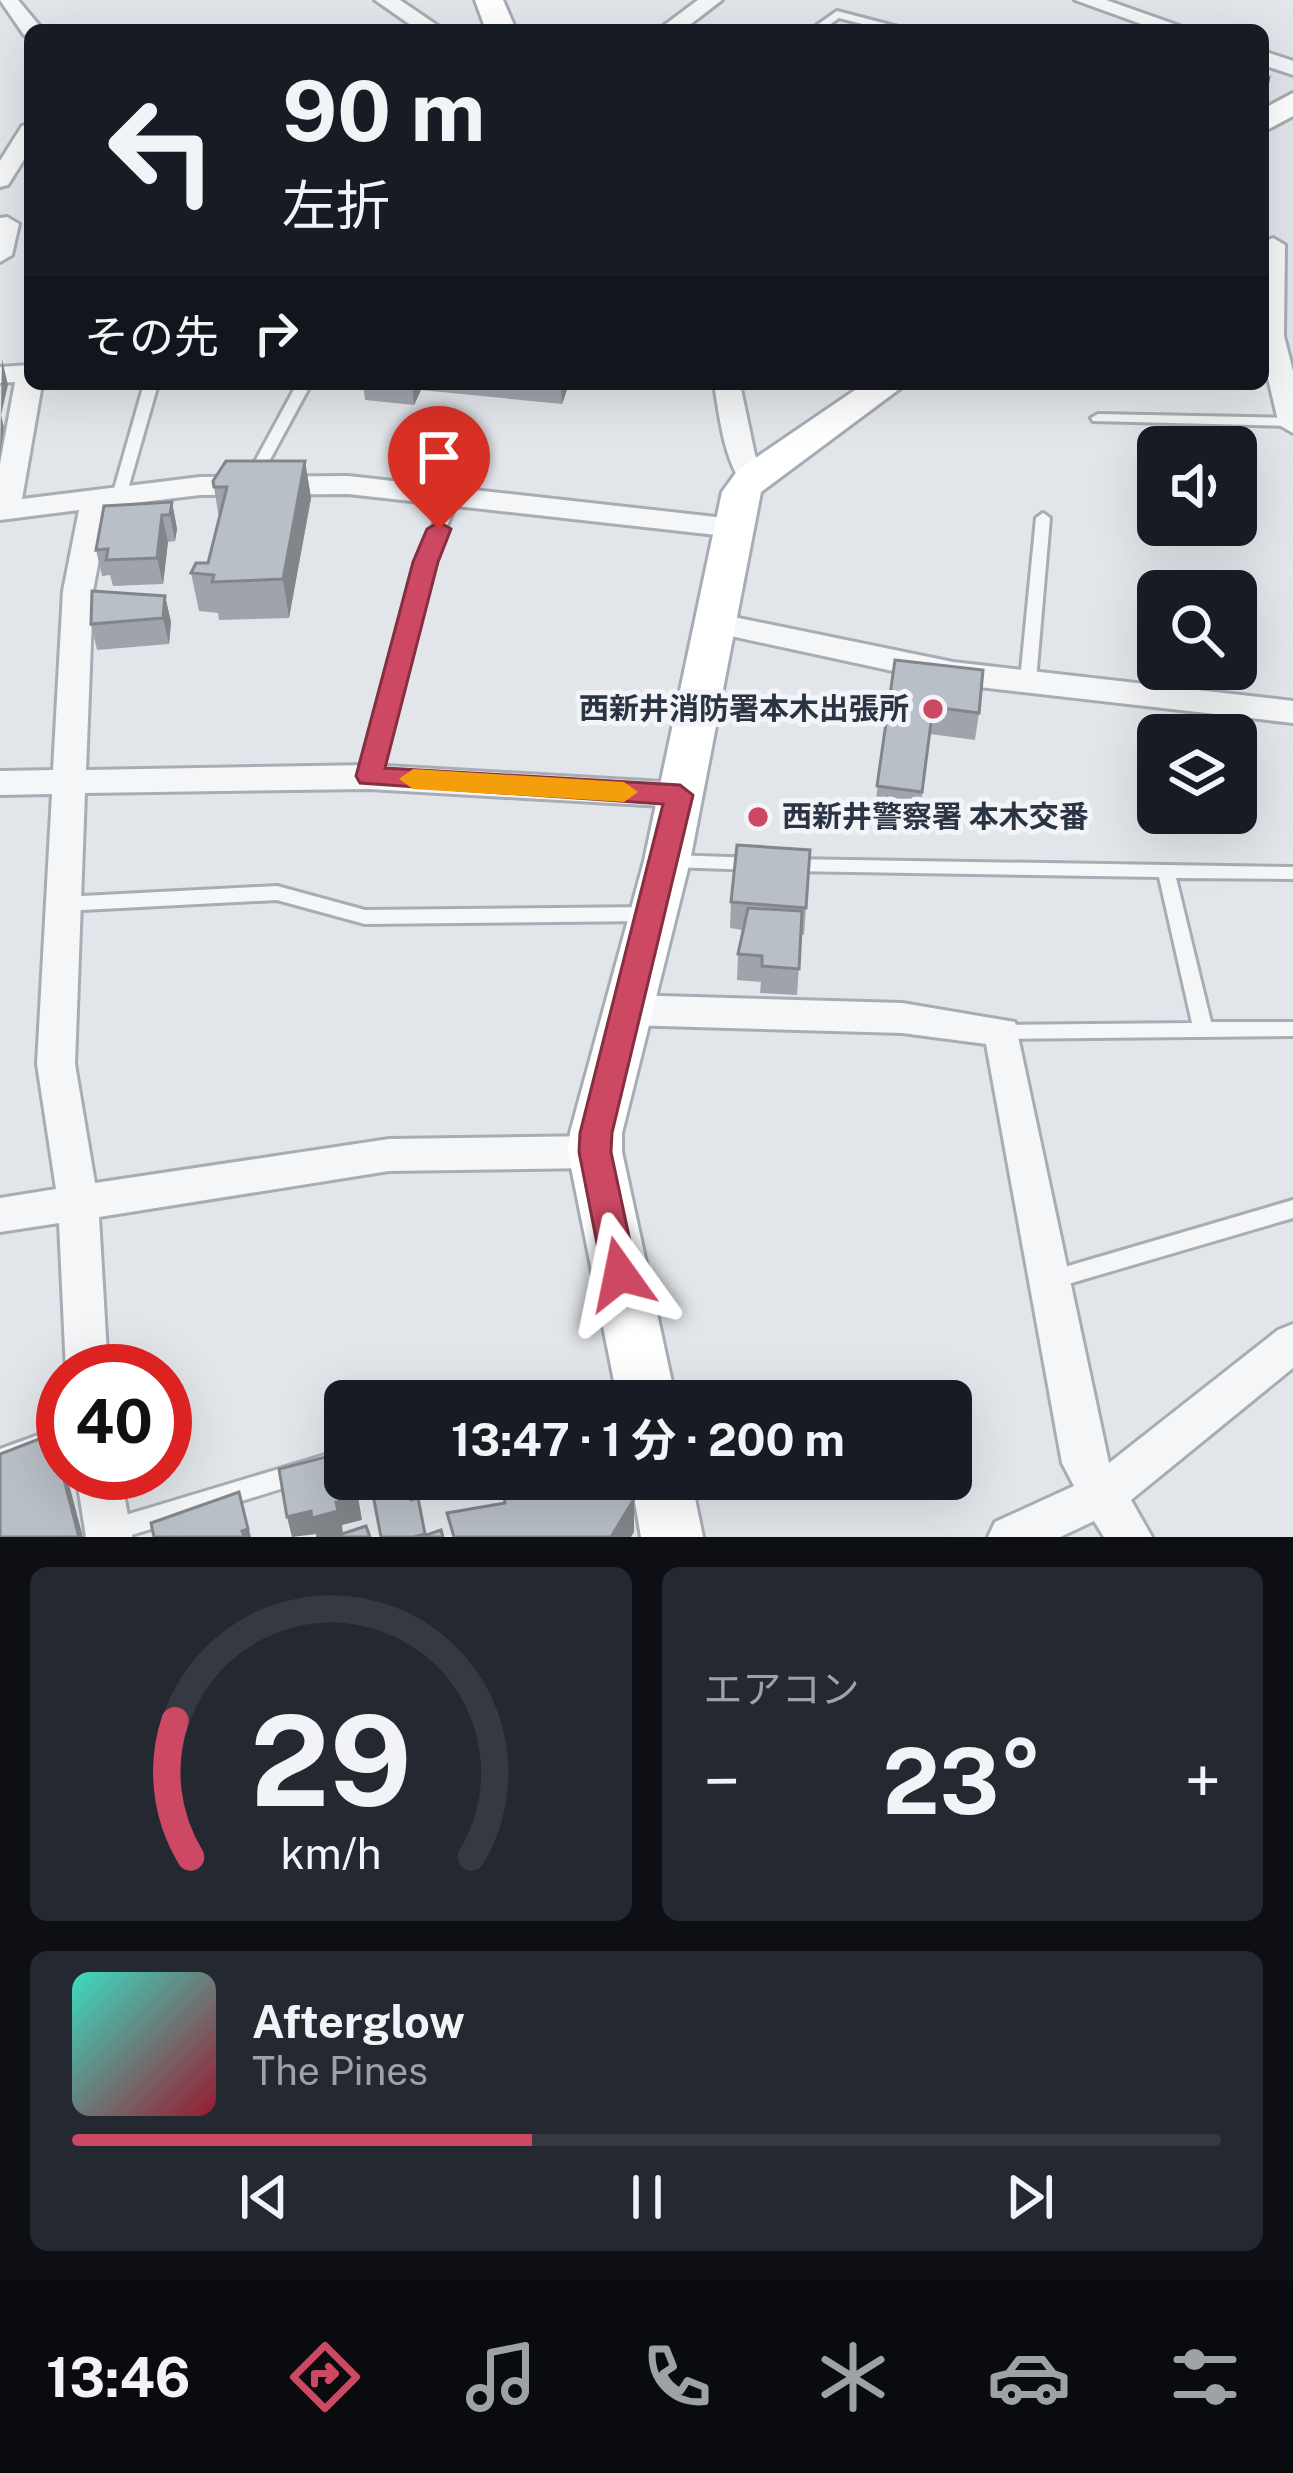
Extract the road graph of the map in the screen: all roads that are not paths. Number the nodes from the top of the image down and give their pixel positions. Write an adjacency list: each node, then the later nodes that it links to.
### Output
1 (385, 0): 5 (street)
2 (712, 0): 6 (street)
3 (1085, 0): 4 (street)
4 (1139, 16)
5 (411, 24)
6 (683, 24)
7 (823, 24): 8 (lane)
8 (875, 24)
9 (24, 140): 10 (street)
10 (0, 180)
11 (12, 224): 13 (street)
12 (1276, 245): 20 (street)
13 (0, 254)
14 (26, 390): 25 (street)
15 (150, 390): 24 (lane)
16 (301, 390): 22 (lane)
17 (728, 390): 21 (street)
18 (879, 390): 21 (street)
19 (1098, 418): 20 (lane)
20 (1292, 424)
21 (752, 478): 27 (street)
22 (250, 483): 23 (street); 24 (street)
23 (452, 497): 27 (street); 31 (lane)
24 (108, 498): 25 (street); 33 (street)
25 (3, 510)
26 (1043, 518): 29 (lane)
27 (734, 528): 28 (street)
28 (714, 623): 29 (street); 34 (street)
29 (1028, 680): 30 (street)
30 (1293, 712)
31 (369, 776): 33 (street); 34 (street)
32 (0, 783): 33 (street)
33 (67, 783): 38 (street)
34 (680, 795): 35 (street)
35 (667, 861): 36 (lane); 39 (street)
36 (1166, 872): 37 (lane); 41 (lane)
37 (1293, 873)
38 (62, 904): 39 (lane); 45 (street)
39 (652, 914): 40 (street)
40 (626, 1010): 43 (street); 44 (street)
41 (1203, 1028): 42 (lane); 43 (lane)
42 (1293, 1029)
43 (1002, 1032): 48 (street)
44 (595, 1152): 45 (street); 51 (street)
45 (78, 1202): 47 (street); 50 (street)
46 (1293, 1209): 48 (lane)
47 (0, 1215)
48 (1050, 1280): 55 (street)
49 (1293, 1343): 55 (street)
50 (86, 1344)
51 (637, 1380)
52 (36, 1446): 53 (lane)
53 (0, 1460)
54 (324, 1466): 58 (lane)
55 (1103, 1496): 60 (street); 61 (street)
56 (102, 1500): 58 (street)
57 (665, 1500): 59 (street)
58 (108, 1534)
59 (672, 1537)
60 (1011, 1537)
61 (1129, 1537)

